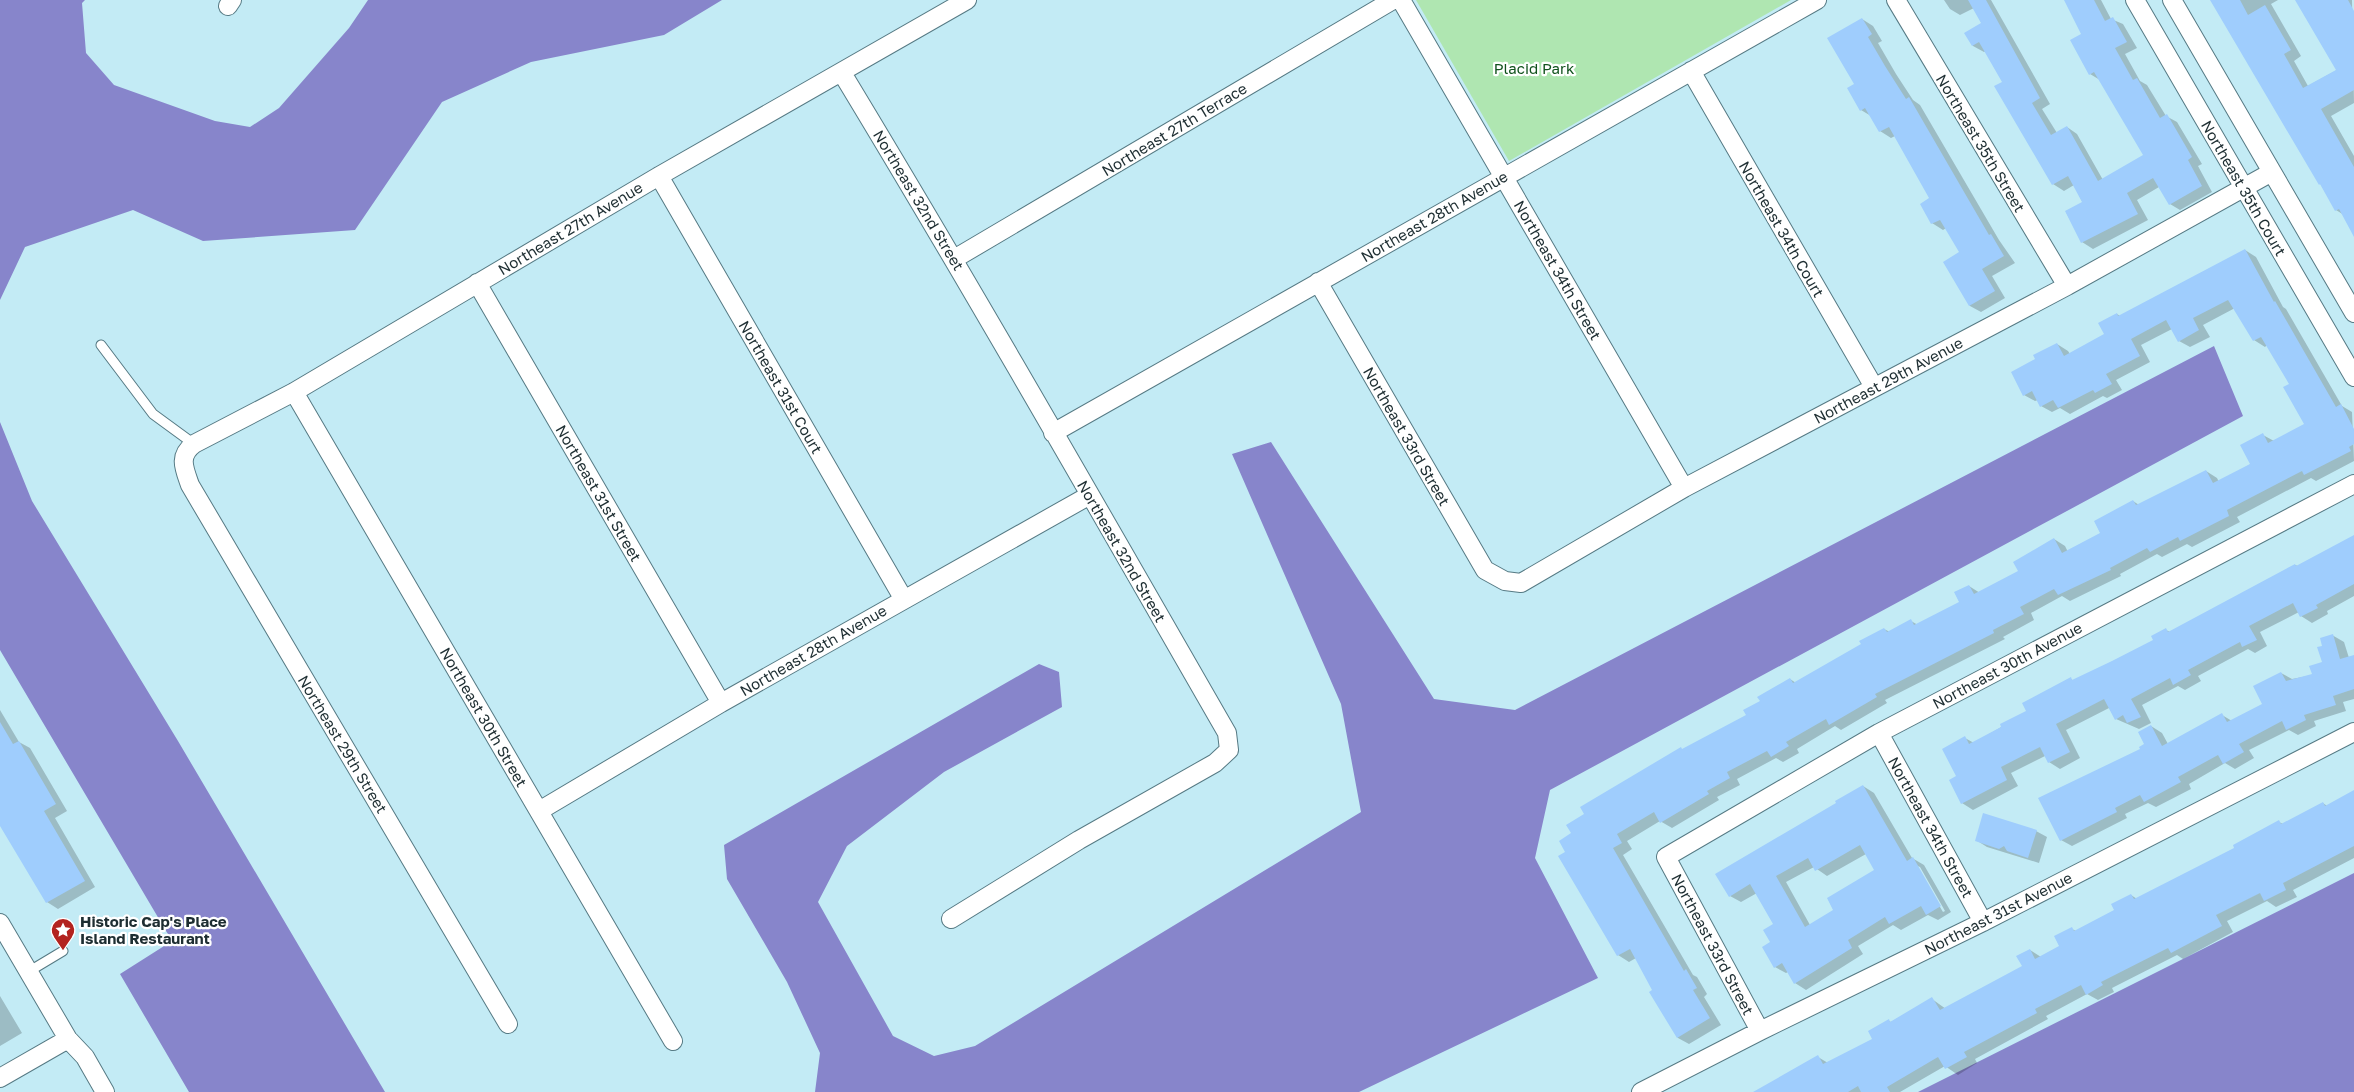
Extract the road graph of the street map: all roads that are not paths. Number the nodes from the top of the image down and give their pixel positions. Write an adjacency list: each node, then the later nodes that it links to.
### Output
1 (967, 0): 9 (street, Northeast 27th Avenue)
2 (1394, 0): 14 (street, Northeast 27th Terrace)
3 (1401, 0): 12 (street, Northeast 34th Street)
4 (1817, 0): 8 (street, Northeast 28th Avenue)
5 (1896, 0): 17 (street, Northeast 35th Street)
6 (2135, 0): 13 (street, Northeast 35th Court)
7 (2172, 0): 10 (street)
8 (1691, 71): 12 (street, Northeast 28th Avenue); 21 (street, Northeast 34th Court)
9 (842, 73): 11 (street, Northeast 27th Avenue); 14 (street, Northeast 32nd Street)
10 (2272, 172): 13 (street, Northeast 29th Avenue); 18 (street)
11 (658, 176): 16 (street, Northeast 27th Avenue); 30 (street, Northeast 31st Court)
12 (1503, 176): 15 (street, Northeast 28th Avenue); 27 (street, Northeast 34th Street)
13 (2244, 188): 17 (street, Northeast 29th Avenue); 20 (street, Northeast 35th Court)
14 (954, 259): 23 (street, Northeast 32nd Street)
15 (1318, 282): 23 (street, Northeast 28th Avenue); 29 (street, Northeast 33rd Street)
16 (477, 283): 22 (street, Northeast 27th Avenue); 31 (street, Northeast 31st Street)
17 (2067, 286): 21 (street, Northeast 29th Avenue)
18 (2354, 313)
19 (101, 346): 24 (lane)
20 (2354, 376)
21 (1874, 388): 27 (street, Northeast 29th Avenue)
22 (294, 392): 24 (street, Northeast 27th Avenue); 34 (street, Northeast 30th Street)
23 (1053, 433): 28 (street, Northeast 32nd Street)
24 (194, 444): 25 (street, Northeast 27th Avenue)
25 (182, 462): 41 (street, Northeast 29th Street)
26 (2354, 484): 33 (street, Northeast 30th Avenue)
27 (1684, 488): 29 (street, Northeast 29th Avenue)
28 (1090, 494): 30 (street, Northeast 28th Avenue); 36 (street, Northeast 32nd Street)
29 (1505, 581)
30 (903, 598): 31 (street, Northeast 28th Avenue)
31 (720, 702): 34 (street, Northeast 28th Avenue)
32 (2354, 732): 37 (street, Northeast 31st Avenue)
33 (1878, 733): 35 (street, Northeast 30th Avenue); 37 (street, Northeast 34th Street)
34 (539, 811): 44 (street, Northeast 30th Street)
35 (1666, 857): 42 (street, Northeast 33rd Street)
36 (951, 919)
37 (1983, 922): 42 (street, Northeast 31st Avenue)
38 (0, 923): 40 (street)
39 (63, 951): 40 (lane)
40 (28, 972): 43 (street)
41 (508, 1024)
42 (1760, 1031): 47 (street, Northeast 31st Avenue)
43 (68, 1039): 45 (street); 46 (street)
44 (673, 1041)
45 (0, 1078)
46 (106, 1092)
47 (1641, 1092)

